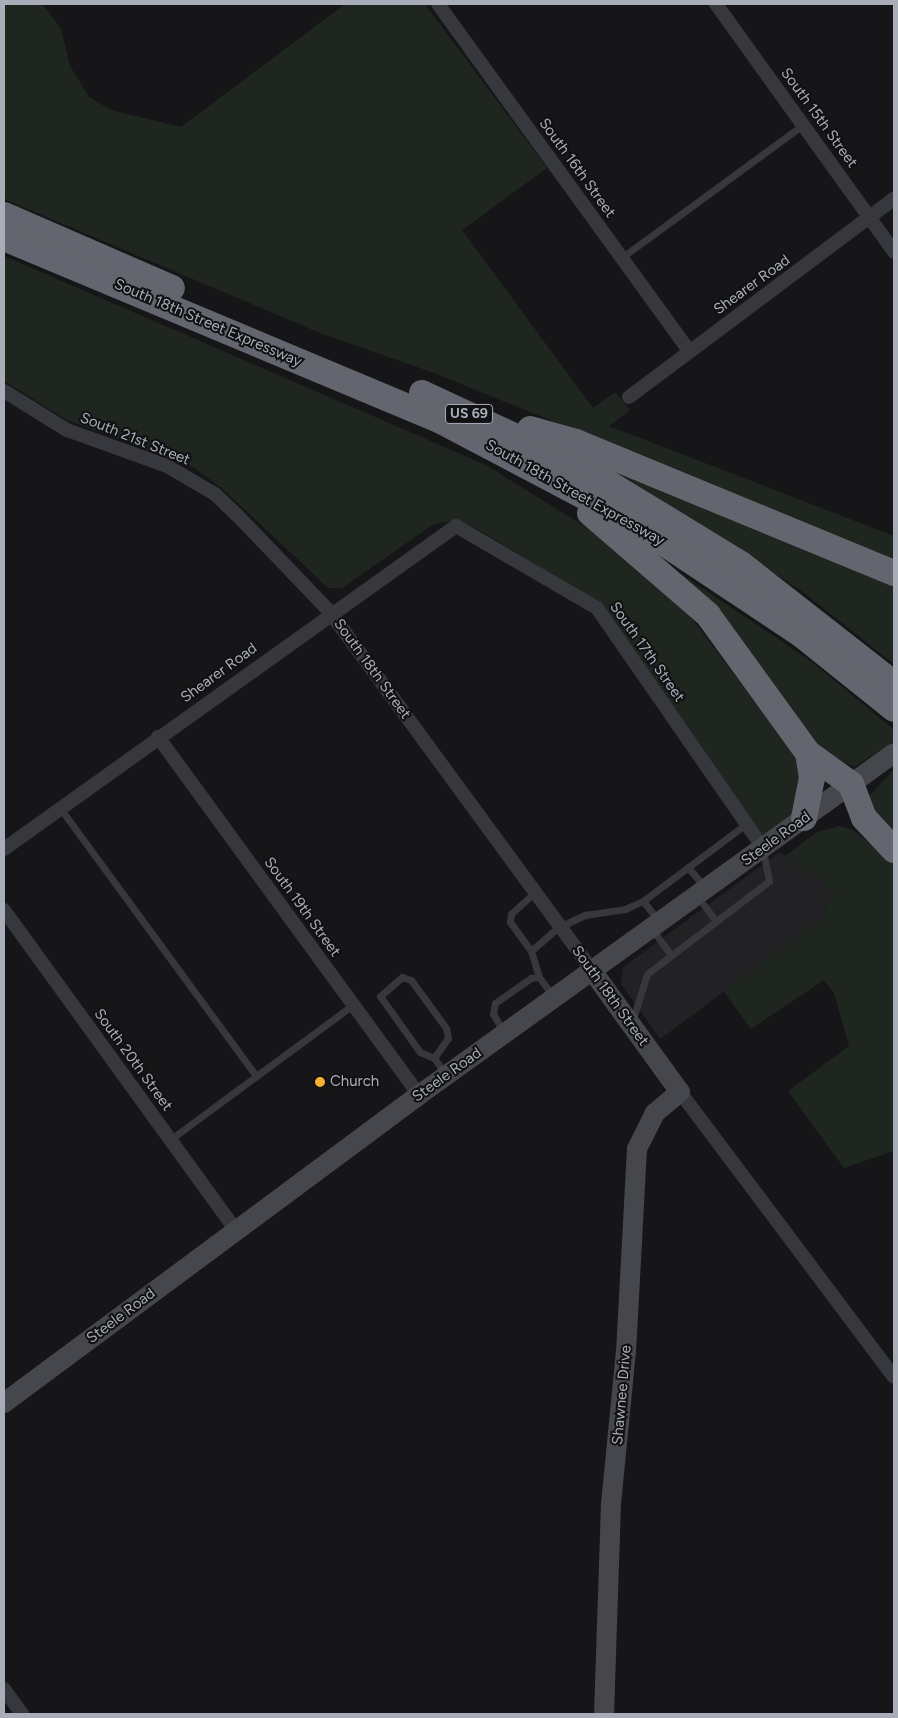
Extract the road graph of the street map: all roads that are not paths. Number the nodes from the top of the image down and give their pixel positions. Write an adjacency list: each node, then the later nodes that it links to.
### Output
1 (438, 4): 9 (street, South 16th Street)
2 (716, 4): 3 (street, South 15th Street)
3 (804, 125): 6 (street, South 15th Street); 9 (lane)
4 (894, 199): 6 (street, Shearer Road)
5 (4, 215): 13 (highway, South 18th Street Expressway / US 69)
6 (870, 218): 8 (street, South 15th Street); 10 (street, Shearer Road)
7 (4, 238): 14 (highway, South 18th Street Expressway / US 69)
8 (894, 252)
9 (621, 258): 10 (street, South 16th Street)
10 (689, 351): 12 (street, Shearer Road)
11 (4, 392): 17 (street, South 21st Street)
12 (629, 397)
13 (456, 408): 16 (highway); 18 (highway, South 18th Street Expressway / US 69)
14 (539, 473): 19 (highway, South 18th Street Expressway / US 69); 21 (highway)
15 (456, 526): 17 (street, Shearer Road); 26 (street, South 17th Street)
16 (894, 573)
17 (330, 612): 20 (street, Shearer Road); 31 (street, South 18th Street)
18 (894, 684)
19 (894, 709)
20 (158, 738): 24 (street, Shearer Road); 43 (street, South 19th Street)
21 (808, 753): 23 (highway); 25 (highway)
22 (888, 757): 23 (main road, Steele Road)
23 (851, 784): 25 (main road, Steele Road); 29 (highway)
24 (60, 808): 28 (street, Shearer Road); 48 (lane)
25 (804, 818): 27 (main road, Steele Road)
26 (746, 824): 27 (street, South 17th Street); 30 (lane)
27 (763, 848): 32 (main road, Steele Road); 35 (lane)
28 (4, 850)
29 (894, 850)
30 (688, 867): 32 (lane); 33 (lane)
31 (534, 893): 37 (street, South 18th Street); 38 (lane)
32 (702, 893): 35 (lane); 36 (main road, Steele Road)
33 (643, 900): 36 (lane); 37 (lane)
34 (4, 910): 51 (street, South 20th Street)
35 (716, 921): 39 (lane)
36 (656, 926): 39 (lane); 40 (main road, Steele Road)
37 (559, 927): 38 (lane); 40 (street, South 18th Street)
38 (530, 951): 41 (lane)
39 (671, 955): 44 (lane)
40 (592, 972): 42 (main road, Steele Road); 44 (main road, South 18th Street)
41 (539, 978): 42 (lane); 45 (lane)
42 (554, 998): 45 (main road, Steele Road)
43 (353, 1004): 48 (lane); 50 (street, South 19th Street)
44 (631, 1024): 49 (main road, South 18th Street)
45 (504, 1034): 47 (main road, Steele Road)
46 (434, 1058): 46 (lane); 47 (lane)
47 (447, 1075): 50 (main road, Steele Road)
48 (256, 1076): 51 (lane)
49 (680, 1092): 53 (street, South 18th Street); 57 (main road, Shawnee Drive)
50 (419, 1096): 52 (main road, Steele Road)
51 (171, 1139): 52 (street, South 20th Street)
52 (236, 1230): 54 (main road, Steele Road)
53 (894, 1377)
54 (4, 1403)
55 (5, 1694): 56 (street)
56 (22, 1714)
57 (604, 1714)

